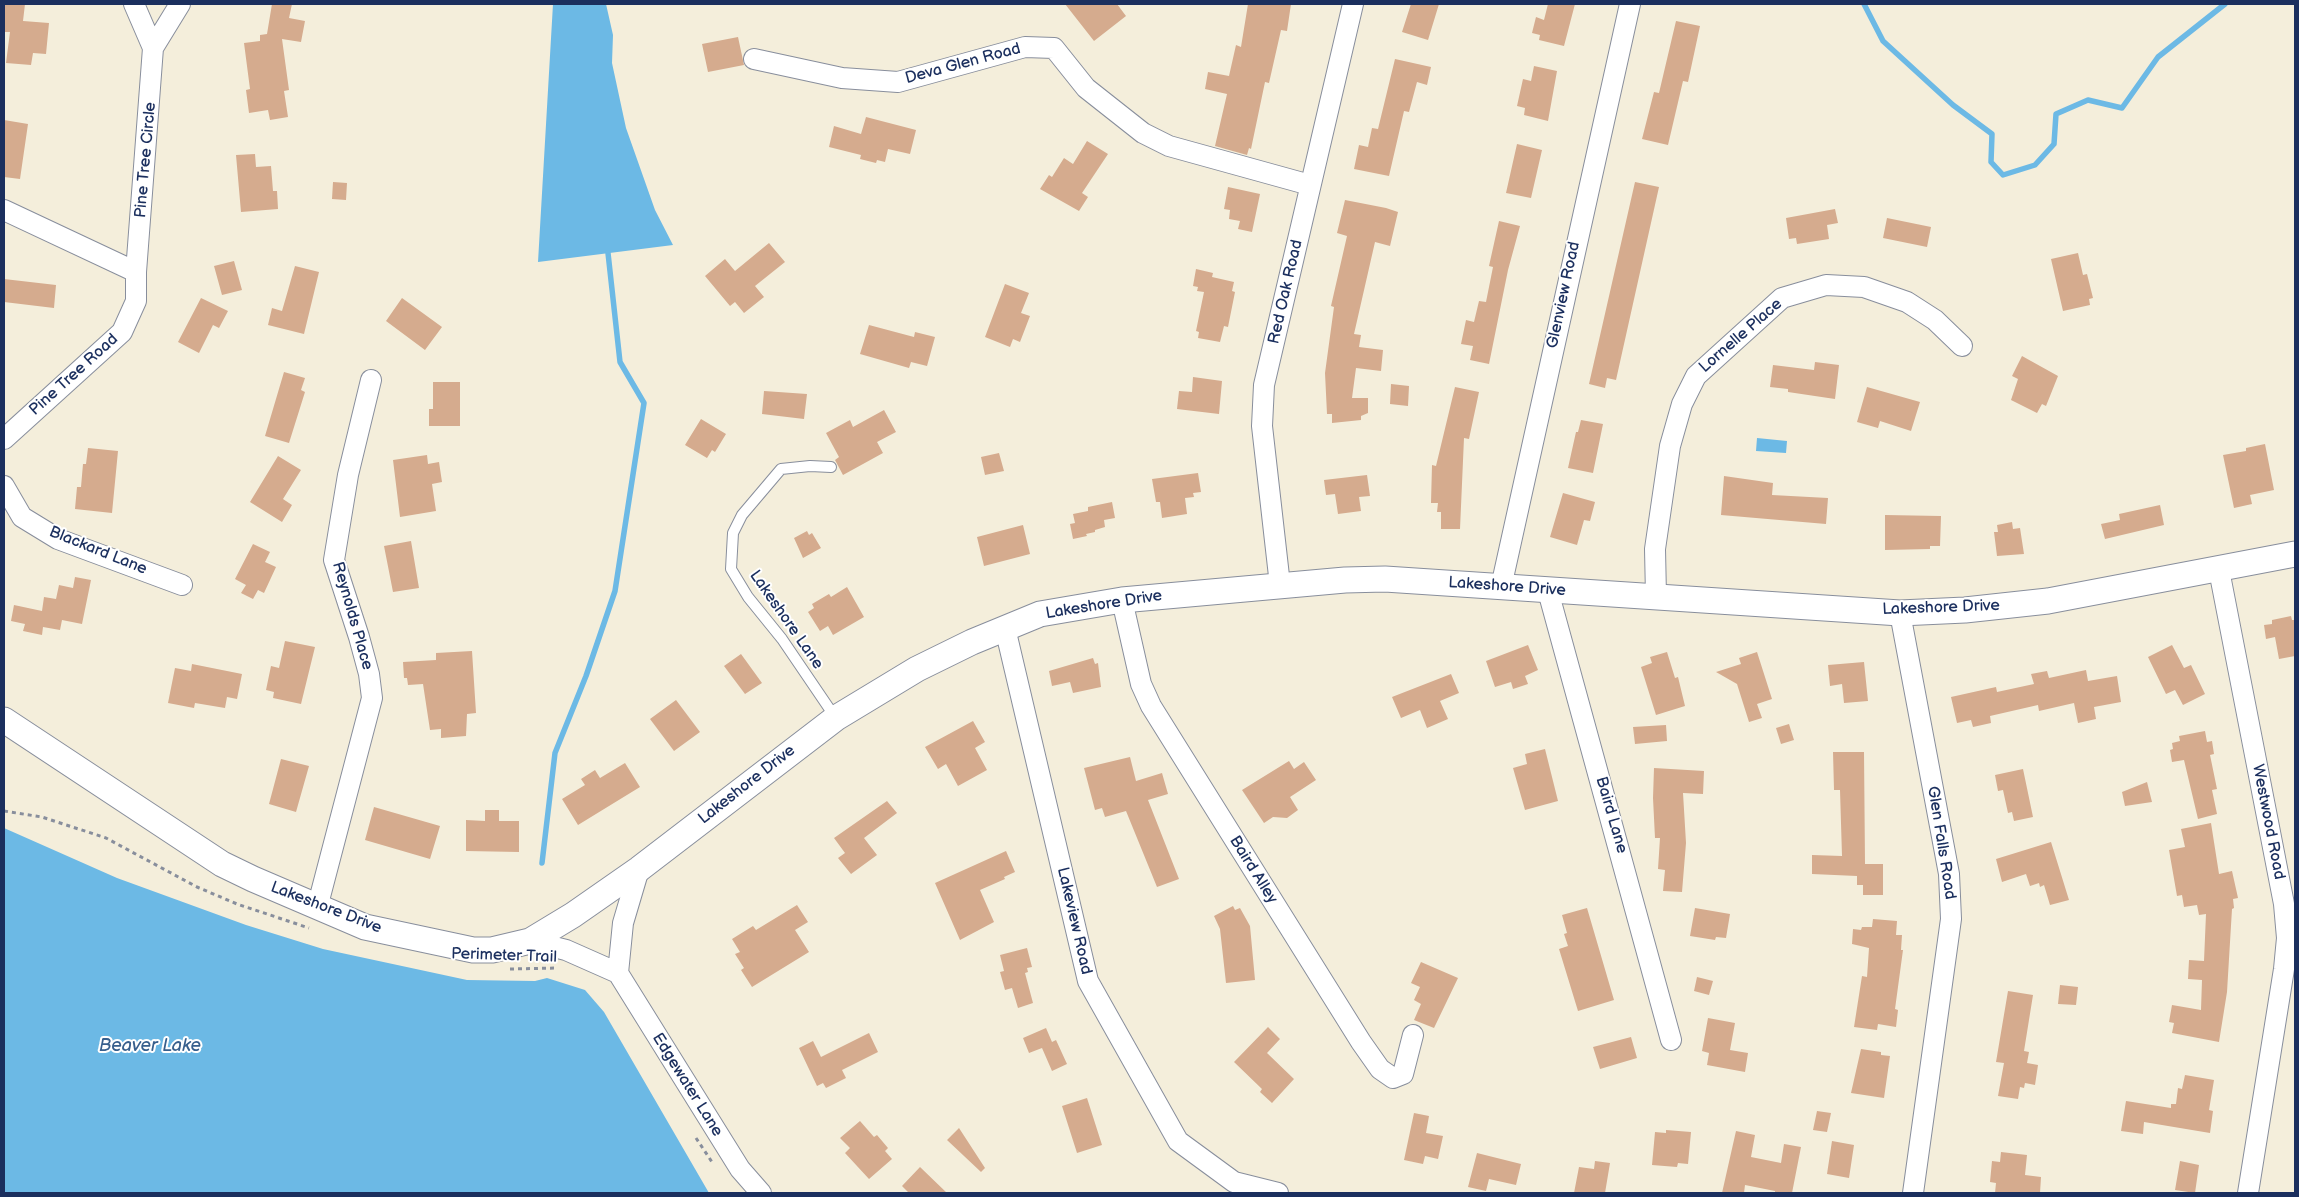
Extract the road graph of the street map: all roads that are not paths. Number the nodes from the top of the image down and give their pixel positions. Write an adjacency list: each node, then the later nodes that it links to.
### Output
1 (134, 4): 5 (street)
2 (180, 4): 5 (street)
3 (1353, 4): 7 (street, Red Oak Road)
4 (1630, 4): 19 (street, Glenview Road)
5 (154, 48): 9 (street, Pine Tree Circle)
6 (754, 59): 7 (street, Deva Glen Road)
7 (1310, 185): 18 (street, Red Oak Road)
8 (4, 210): 9 (street)
9 (136, 272): 12 (street, Pine Tree Road)
10 (1962, 346): 21 (street, Lornelle Place)
11 (371, 380): 28 (street, Reynolds Place)
12 (4, 439)
13 (831, 467): 25 (lane, Lakeshore Lane)
14 (4, 486): 17 (street, Blackard Lane)
15 (2295, 554): 16 (street, Lakeshore Drive)
16 (2219, 570): 23 (street, Lakeshore Drive); 36 (street, Westwood Road)
17 (182, 584)
18 (1280, 585): 19 (street, Lakeshore Drive); 22 (street, Lakeshore Drive)
19 (1501, 587): 20 (street, Lakeshore Drive)
20 (1548, 591): 21 (street, Lakeshore Drive); 32 (street, Baird Lane)
21 (1656, 596): 23 (street, Lakeshore Drive)
22 (1122, 600): 24 (street, Lakeshore Drive); 31 (street, Baird Alley)
23 (1900, 613): 35 (street, Glen Falls Road)
24 (1006, 628): 25 (street, Lakeshore Drive); 34 (street, Lakeview Road)
25 (836, 718): 27 (street, Lakeshore Drive)
26 (4, 720): 28 (street, Lakeshore Drive)
27 (639, 869): 29 (street, Lakeshore Drive); 30 (street)
28 (314, 918): 29 (street, Lakeshore Drive)
29 (530, 942): 30 (street)
30 (618, 973): 33 (street, Edgewater Lane)
31 (1413, 1035)
32 (1671, 1040)
33 (760, 1193)
34 (1278, 1193)
35 (1913, 1193)
36 (2248, 1193)

